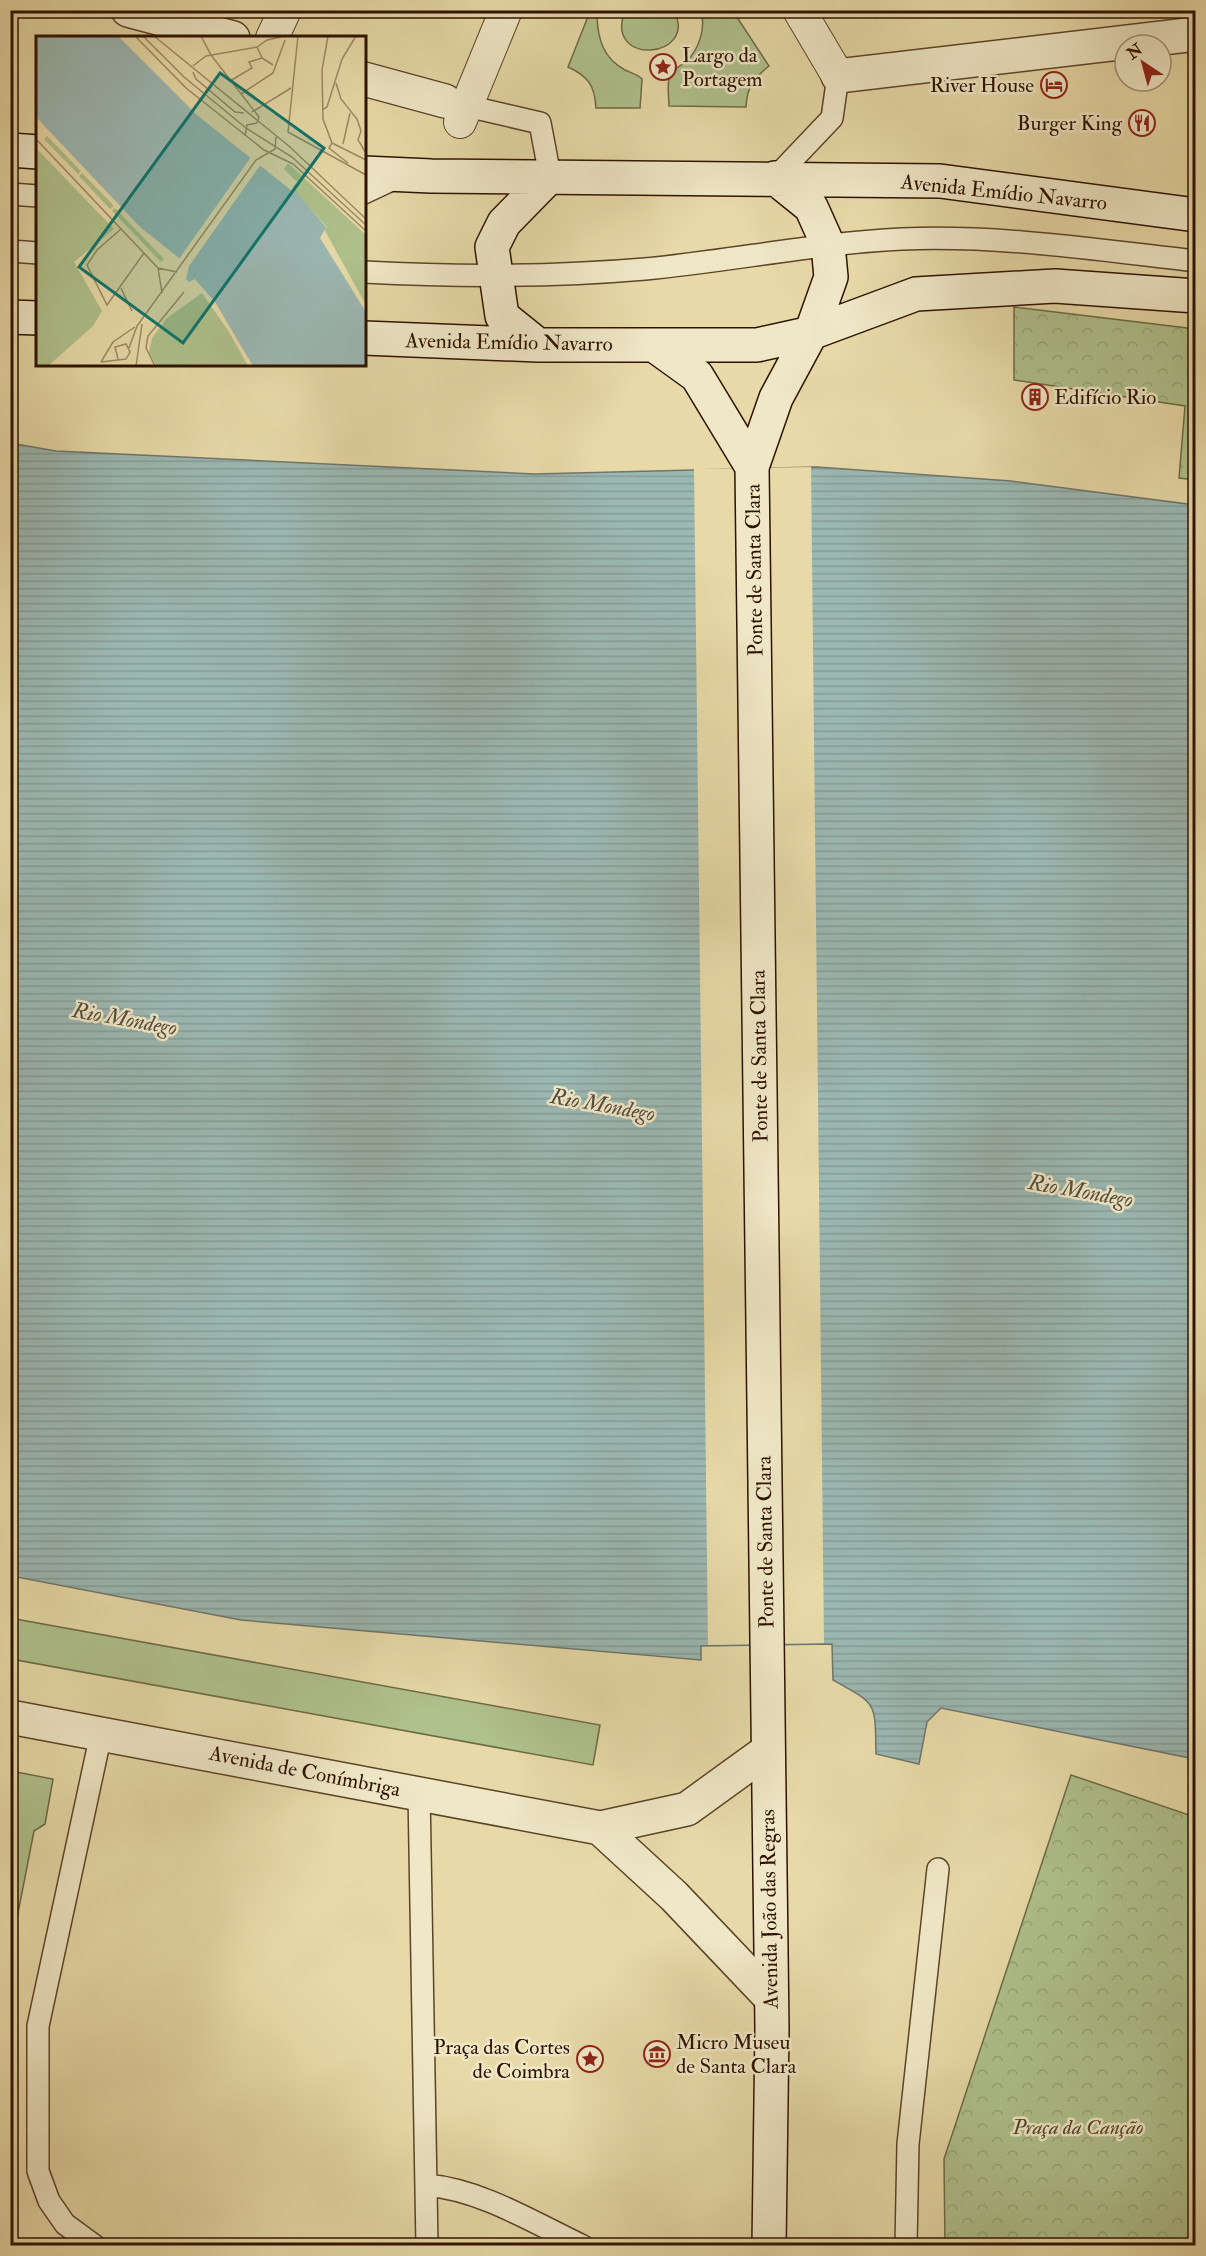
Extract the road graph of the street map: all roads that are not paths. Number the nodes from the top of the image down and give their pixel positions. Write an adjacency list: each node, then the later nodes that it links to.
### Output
1 (128, 10): 6 (main road)
2 (285, 10): 7 (street)
3 (506, 10): 10 (street)
4 (799, 10): 8 (street)
5 (1196, 34): 8 (main road)
6 (226, 36)
7 (273, 36)
8 (838, 76): 16 (lane)
9 (366, 80): 10 (main road)
10 (457, 110): 15 (lane)
11 (10, 150): 12 (main road)
12 (36, 152)
13 (366, 173): 14 (main road)
14 (416, 176): 15 (main road); 17 (lane)
15 (550, 176): 16 (main road, Avenida Emídio Navarro); 26 (main road)
16 (775, 178): 20 (main road, Avenida Emídio Navarro); 21 (main road)
17 (366, 192)
18 (10, 194): 19 (lane)
19 (36, 196)
20 (1196, 215)
21 (828, 245): 24 (lane); 26 (lane); 30 (main road)
22 (10, 251): 23 (lane)
23 (36, 252)
24 (1196, 261)
25 (366, 272): 26 (lane)
26 (495, 277): 32 (main road)
27 (1196, 296): 30 (main road, Avenida Emídio Navarro)
28 (10, 316): 29 (main road)
29 (36, 318)
30 (811, 333): 33 (main road, Avenida Emídio Navarro); 34 (main road)
31 (366, 338): 32 (main road, Avenida Emídio Navarro)
32 (538, 345): 33 (main road, Avenida Emídio Navarro)
33 (654, 345): 34 (main road)
34 (752, 467): 35 (main road, Ponte de Santa Clara)
35 (766, 1645): 38 (main road, Avenida João das Regras)
36 (10, 1717): 37 (main road, Avenida de Conímbriga)
37 (101, 1734): 39 (main road, Avenida de Conímbriga); 44 (lane)
38 (767, 1751): 40 (main road); 42 (main road, Avenida João das Regras)
39 (419, 1792): 40 (main road, Avenida de Conímbriga); 43 (lane)
40 (600, 1828): 42 (main road)
41 (938, 1869): 48 (lane)
42 (770, 1996): 47 (main road, Avenida João das Regras)
43 (427, 2185): 45 (lane); 46 (lane)
44 (95, 2246)
45 (427, 2246)
46 (583, 2246)
47 (768, 2246)
48 (906, 2246)

